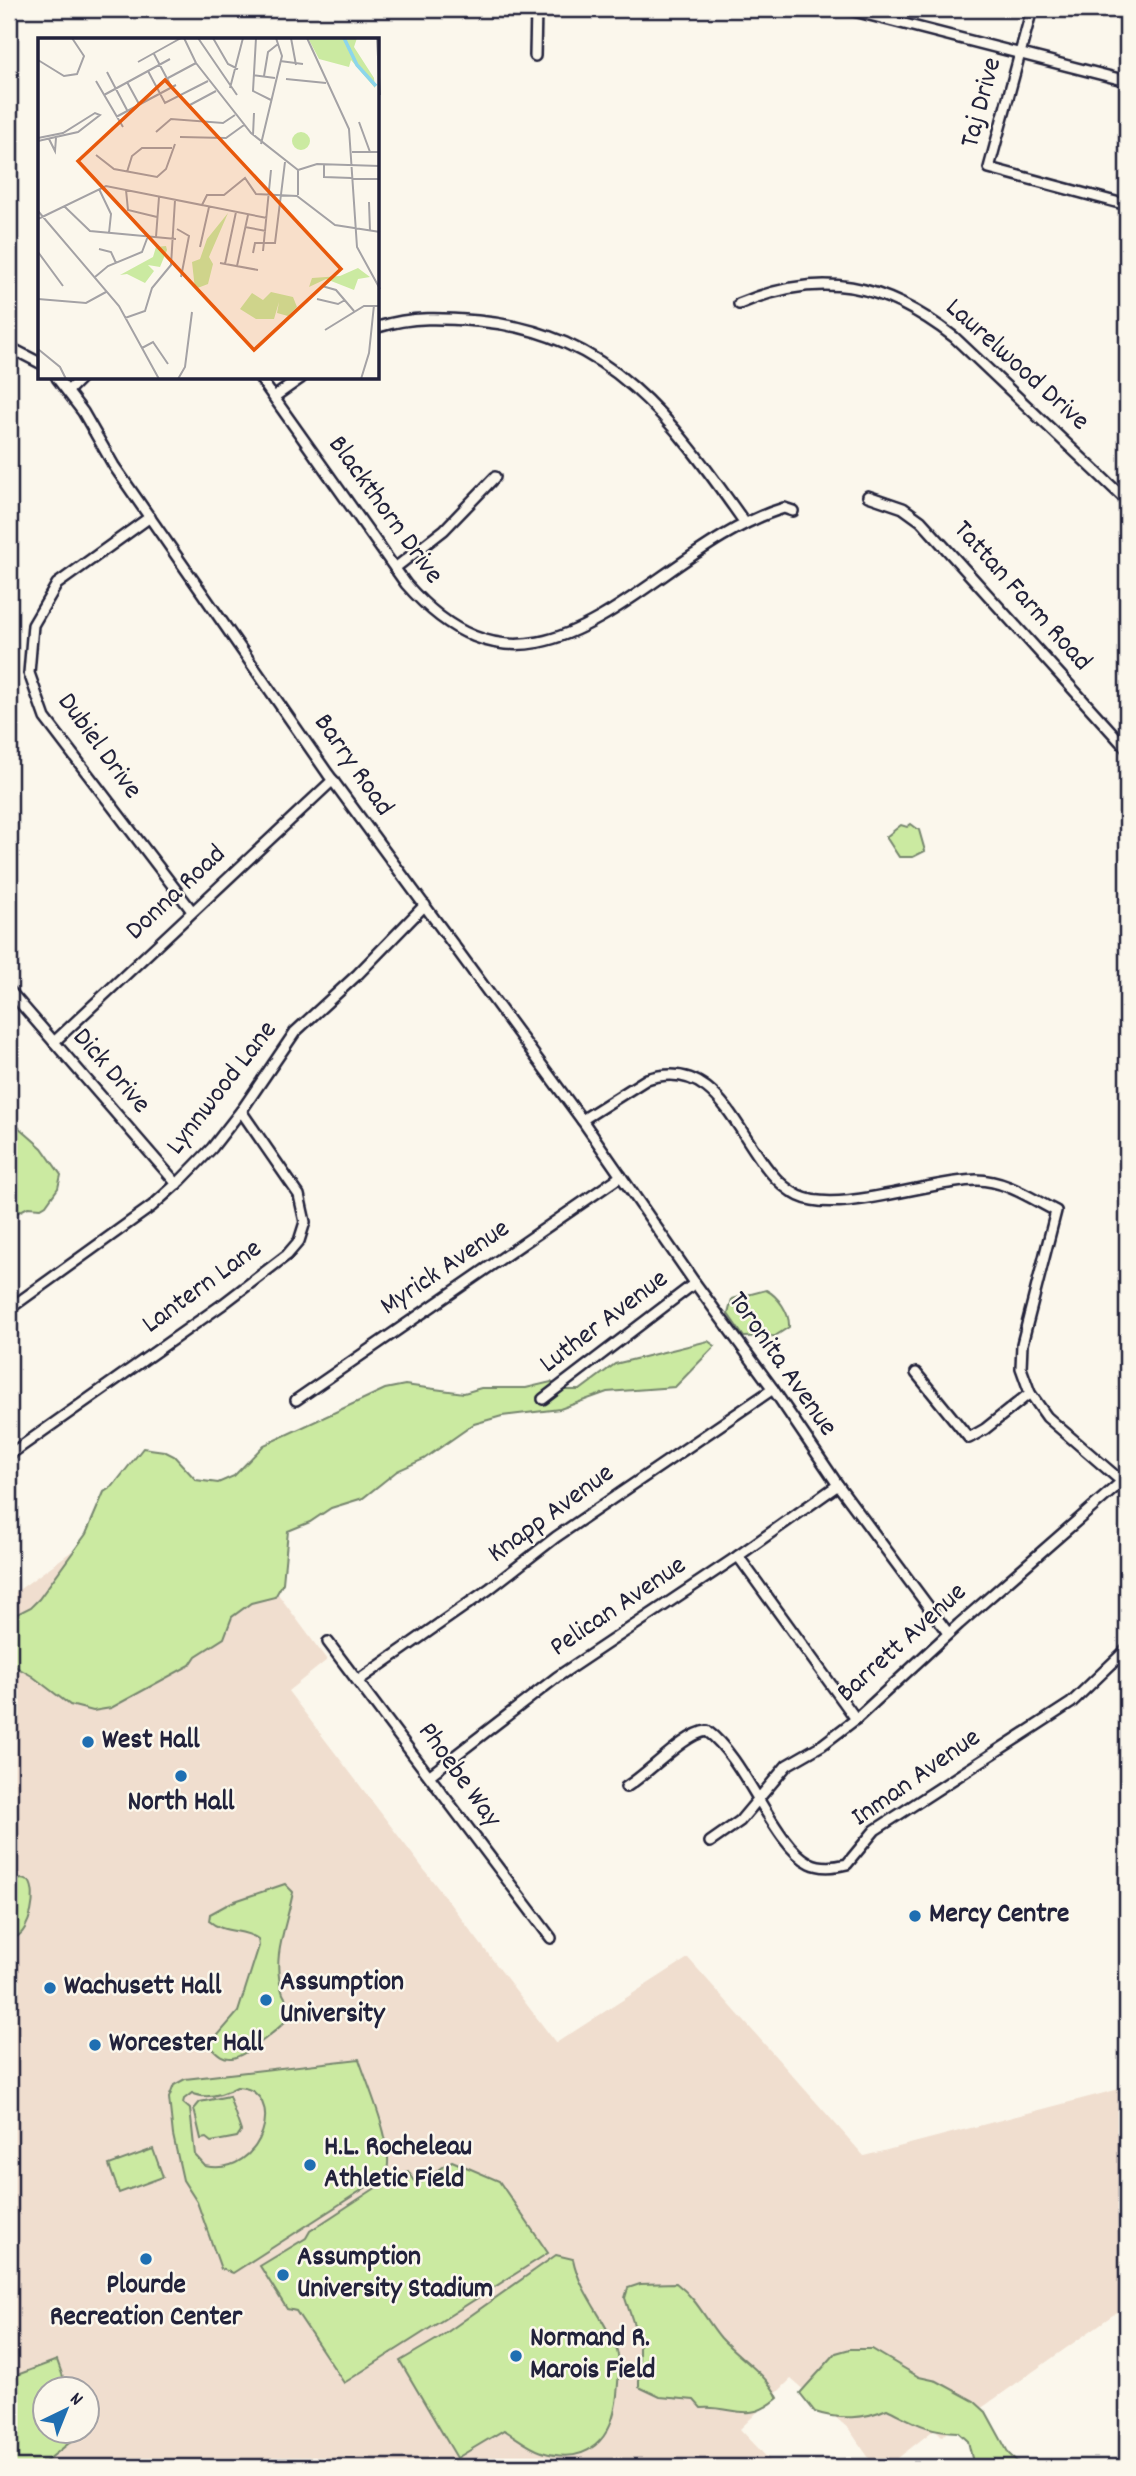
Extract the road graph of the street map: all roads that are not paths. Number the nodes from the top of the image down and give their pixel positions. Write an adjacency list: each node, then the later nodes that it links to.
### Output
1 (536, 9): 5 (street)
2 (846, 9): 4 (street)
3 (1032, 9): 4 (street, Taj Drive)
4 (1019, 55): 6 (street); 7 (street, Taj Drive)
5 (535, 56)
6 (1127, 81)
7 (1127, 205)
8 (738, 304): 20 (street, Laurelwood Drive)
9 (380, 326): 23 (street)
10 (9, 347): 11 (street)
11 (38, 362)
12 (59, 380): 16 (street, Barry Road)
13 (79, 380): 16 (street)
14 (261, 380): 17 (street, Blackthorn Drive)
15 (298, 380): 17 (street)
16 (68, 391): 22 (street, Barry Road)
17 (274, 397): 24 (street, Blackthorn Drive)
18 (495, 477): 24 (street)
19 (868, 496): 25 (street, Tattan Farm Road)
20 (1127, 501)
21 (793, 511): 23 (street, Blackthorn Drive)
22 (150, 517): 26 (street, Barry Road); 28 (street, Dubiel Drive)
23 (745, 523): 24 (street, Blackthorn Drive)
24 (395, 568)
25 (1127, 748)
26 (333, 780): 27 (street, Barry Road); 28 (street, Donna Road)
27 (425, 905): 31 (street, Lynnwood Lane); 32 (street, Barry Road)
28 (192, 911): 30 (street, Donna Road)
29 (9, 990): 30 (street, Dick Drive)
30 (54, 1042): 34 (street, Dick Drive)
31 (241, 1111): 34 (street, Lynnwood Lane); 42 (street, Lantern Lane)
32 (582, 1120): 33 (street, Toronita Avenue); 39 (street)
33 (621, 1176): 35 (street, Toronita Avenue); 41 (street, Myrick Avenue)
34 (177, 1184): 36 (street, Lynnwood Lane)
35 (695, 1283): 38 (street, Toronita Avenue); 40 (street, Luther Avenue)
36 (9, 1309)
37 (916, 1373): 39 (street)
38 (774, 1389): 44 (street, Toronita Avenue); 49 (street, Knapp Avenue)
39 (1030, 1393): 43 (street)
40 (543, 1399)
41 (296, 1400)
42 (9, 1455)
43 (1126, 1482): 46 (street, Barrett Avenue)
44 (838, 1485): 45 (street, Pelican Avenue); 46 (street, Toronita Avenue)
45 (738, 1556): 50 (street); 51 (street, Pelican Avenue)
46 (948, 1633): 50 (street, Barrett Avenue)
47 (328, 1642): 49 (street, Phoebe Way)
48 (1127, 1649): 53 (street, Inman Avenue)
49 (359, 1680): 51 (street, Phoebe Way)
50 (856, 1719): 53 (street, Barrett Avenue)
51 (430, 1775): 55 (street, Phoebe Way)
52 (626, 1787): 53 (street, Inman Avenue)
53 (758, 1797): 54 (street, Barrett Avenue)
54 (710, 1842)
55 (551, 1938)

